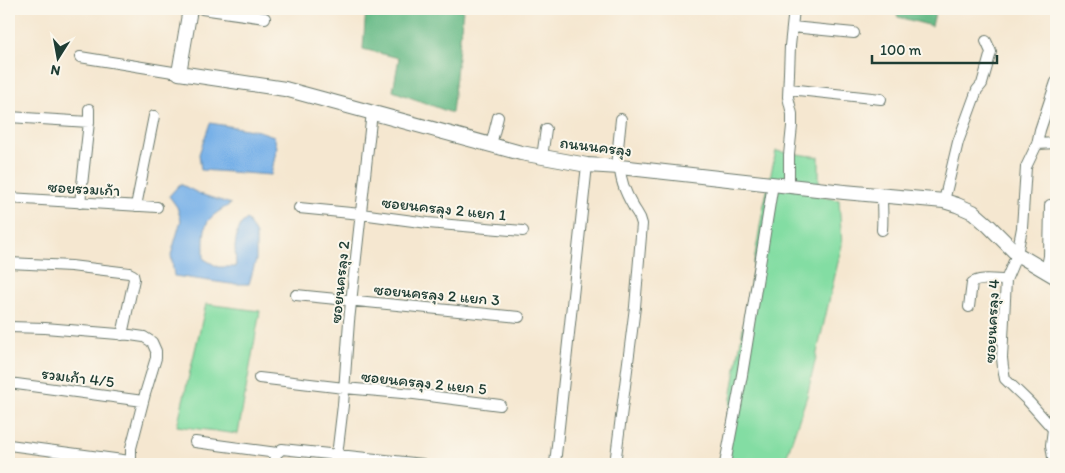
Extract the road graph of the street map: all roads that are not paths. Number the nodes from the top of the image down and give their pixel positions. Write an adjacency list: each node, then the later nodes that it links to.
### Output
1 (190, 9): 9 (street)
2 (202, 9): 4 (street)
3 (794, 9): 5 (street)
4 (265, 18)
5 (792, 27): 6 (street); 11 (street)
6 (854, 33)
7 (986, 41): 31 (street)
8 (80, 57): 9 (street)
9 (179, 73): 14 (street, ถนนนครลุง)
10 (1056, 82): 22 (street, ซอยนครลุง 4)
11 (789, 89): 12 (street); 28 (street)
12 (881, 99)
13 (89, 109): 19 (street)
14 (372, 112): 23 (street, ถนนนครลุง); 37 (street, ซอยนครลุง 2)
15 (154, 116): 34 (street)
16 (9, 117): 19 (street)
17 (498, 117): 23 (street)
18 (621, 119): 26 (street)
19 (89, 122): 32 (street)
20 (546, 129): 24 (street)
21 (1056, 143): 22 (street)
22 (1036, 144): 40 (street, ซอยนครลุง 4)
23 (491, 145): 24 (street, ถนนนครลุง)
24 (542, 157): 25 (street, ถนนนครลุง)
25 (587, 165): 26 (street, ถนนนครลุง); 63 (street)
26 (618, 167): 27 (street, ถนนนครลุง); 64 (street)
27 (773, 184): 28 (street, ถนนนครลุง); 65 (street)
28 (789, 186): 29 (street, ถนนนครลุง)
29 (882, 196): 31 (street, ถนนนครลุง); 38 (street)
30 (9, 198): 32 (street, ซอยรวมเก้า)
31 (944, 201): 40 (street, ถนนนครลุง)
32 (80, 203): 34 (street, ซอยรวมเก้า)
33 (1050, 205): 42 (street)
34 (136, 206): 35 (street, ซอยรวมเก้า)
35 (157, 207)
36 (299, 208): 37 (street, ซอยนครลุง 2 แยก 1)
37 (361, 214): 39 (street, ซอยนครลุง 2 แยก 1); 45 (street, ซอยนครลุง 2)
38 (882, 230)
39 (523, 231)
40 (1017, 254): 42 (street, ถนนนครลุง); 43 (street, ซอยนครลุง 4)
41 (9, 263): 49 (street)
42 (1051, 274)
43 (1006, 280): 46 (street); 55 (street, ซอยนครลุง 4)
44 (296, 295): 45 (street, ซอยนครลุง 2 แยก 3)
45 (352, 301): 47 (street, ซอยนครลุง 2 แยก 3); 52 (street, ซอยนครลุง 2)
46 (969, 307)
47 (519, 317)
48 (9, 327): 49 (street)
49 (122, 335): 53 (street)
50 (259, 378): 52 (street, ซอยนครลุง 2 แยก 5)
51 (9, 383): 53 (street, รวมเก้า 4/5)
52 (344, 388): 54 (street, ซอยนครลุง 2 แยก 5); 59 (street, ซอยนครลุง 2)
53 (144, 401): 60 (street)
54 (500, 405)
55 (1055, 430): 66 (street)
56 (195, 442): 58 (street)
57 (9, 445): 60 (street)
58 (277, 453): 59 (street); 61 (street)
59 (336, 459): 62 (street)
60 (131, 463)
61 (273, 464)
62 (423, 464)
63 (555, 464)
64 (615, 464)
65 (725, 464)
66 (1054, 464)

